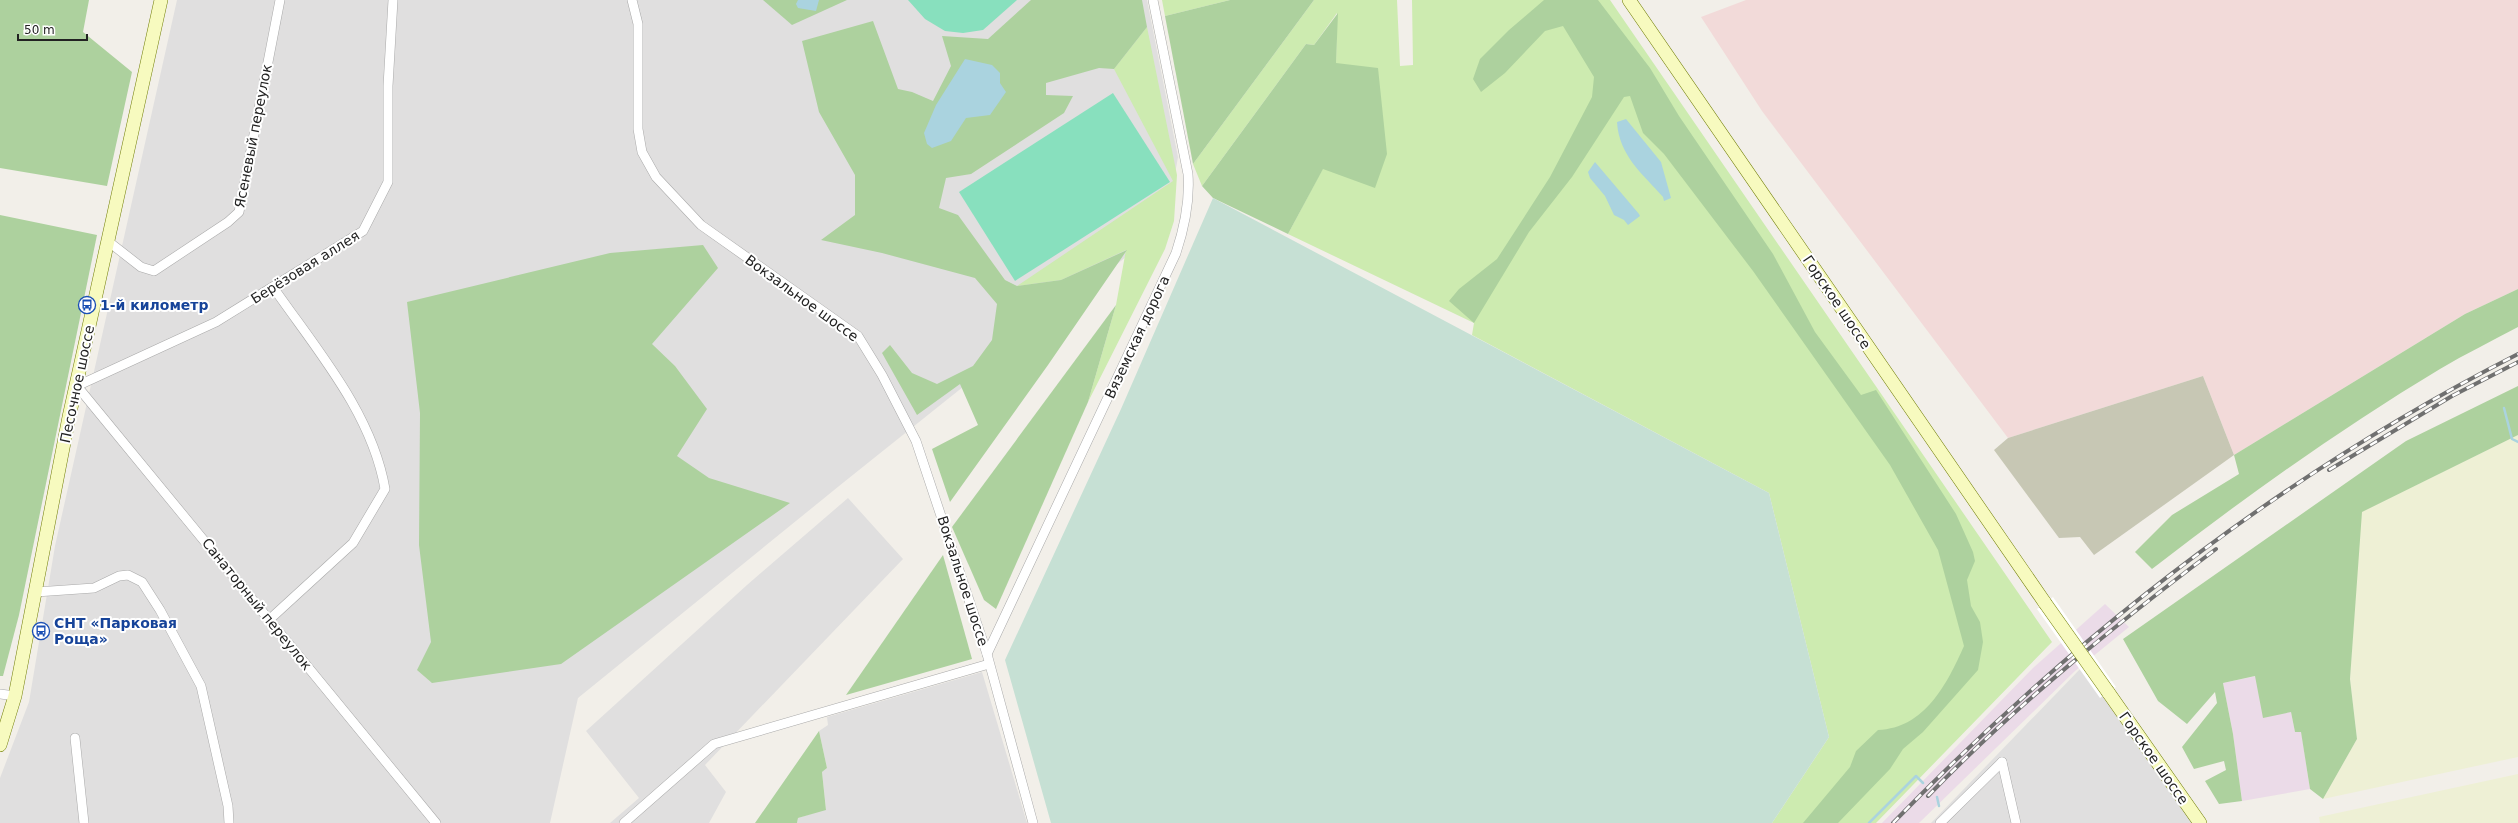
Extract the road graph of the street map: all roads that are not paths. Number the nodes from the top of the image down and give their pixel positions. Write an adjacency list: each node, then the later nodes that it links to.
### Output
1 (161, 0): 7 (main road, Песочное шоссе)
2 (280, 0): 7 (street, Ясеневый переулок)
3 (393, 0): 8 (street, Берёзовая аллея)
4 (632, 0): 12 (street, Вокзальное шоссе)
5 (1154, 0): 12 (street, Вяземская дорога)
6 (1629, 0): 25 (main road, Горское шоссе, bridge)
7 (109, 242): 9 (main road, Песочное шоссе)
8 (272, 287): 9 (street, Берёзовая аллея); 11 (street)
9 (77, 386): 10 (main road, Песочное шоссе); 11 (street, Санаторный переулок)
10 (36, 592): 15 (main road, Песочное шоссе); 19 (street)
11 (270, 619): 20 (street, Санаторный переулок)
12 (987, 654): 13 (street, Вокзальное шоссе)
13 (989, 664): 21 (street); 22 (street, Вокзальное шоссе)
14 (0, 694): 15 (street)
15 (15, 696): 17 (main road, Песочное шоссе)
16 (75, 738): 18 (street)
17 (0, 745)
18 (84, 823)
19 (230, 823)
20 (436, 823)
21 (624, 823)
22 (1033, 823)
23 (1940, 823): 24 (street)
24 (2016, 823)
25 (2200, 823)

